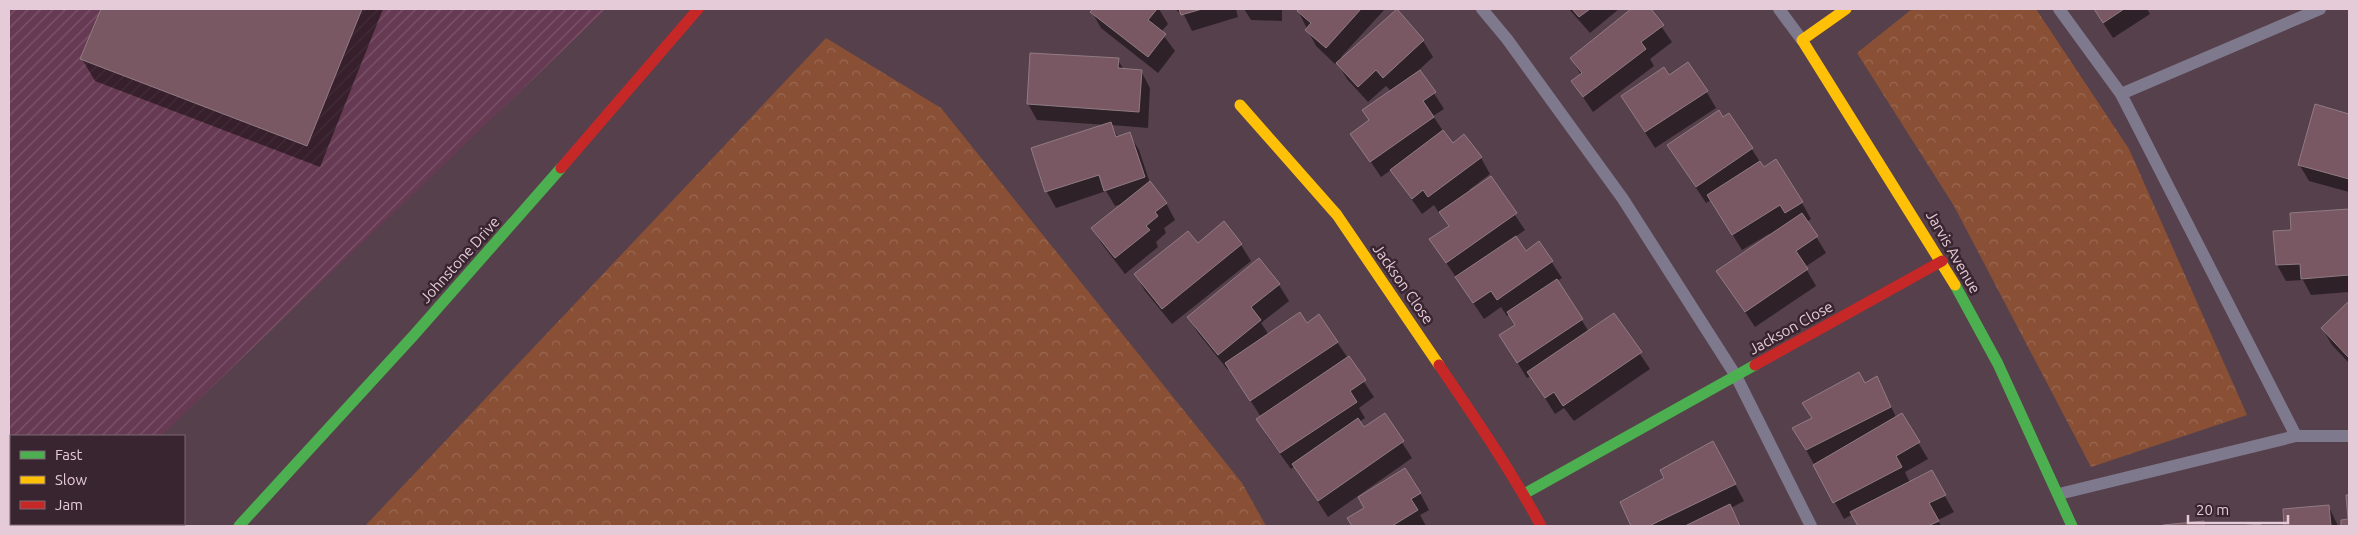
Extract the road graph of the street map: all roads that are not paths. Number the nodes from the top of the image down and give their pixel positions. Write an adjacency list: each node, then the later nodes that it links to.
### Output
1 (698, 9): 16 (street, Johnstone Drive)
2 (1482, 9): 11 (street)
3 (1779, 9): 7 (street, Jarvis Avenue)
4 (1846, 9): 7 (street)
5 (2059, 9): 8 (street)
6 (2320, 9): 8 (street)
7 (1802, 40): 10 (street, Jarvis Avenue)
8 (2121, 94): 12 (street)
9 (1240, 105): 14 (street, Jackson Close)
10 (1942, 261): 11 (street, Jackson Close); 15 (street, Jarvis Avenue)
11 (1736, 376): 14 (street, Jackson Close); 18 (street)
12 (2296, 436): 13 (street); 15 (street)
13 (2349, 436)
14 (1524, 494): 17 (street, Jackson Close)
15 (2059, 494): 19 (street, Jarvis Avenue)
16 (238, 526)
17 (1540, 526)
18 (1811, 526)
19 (2072, 526)

